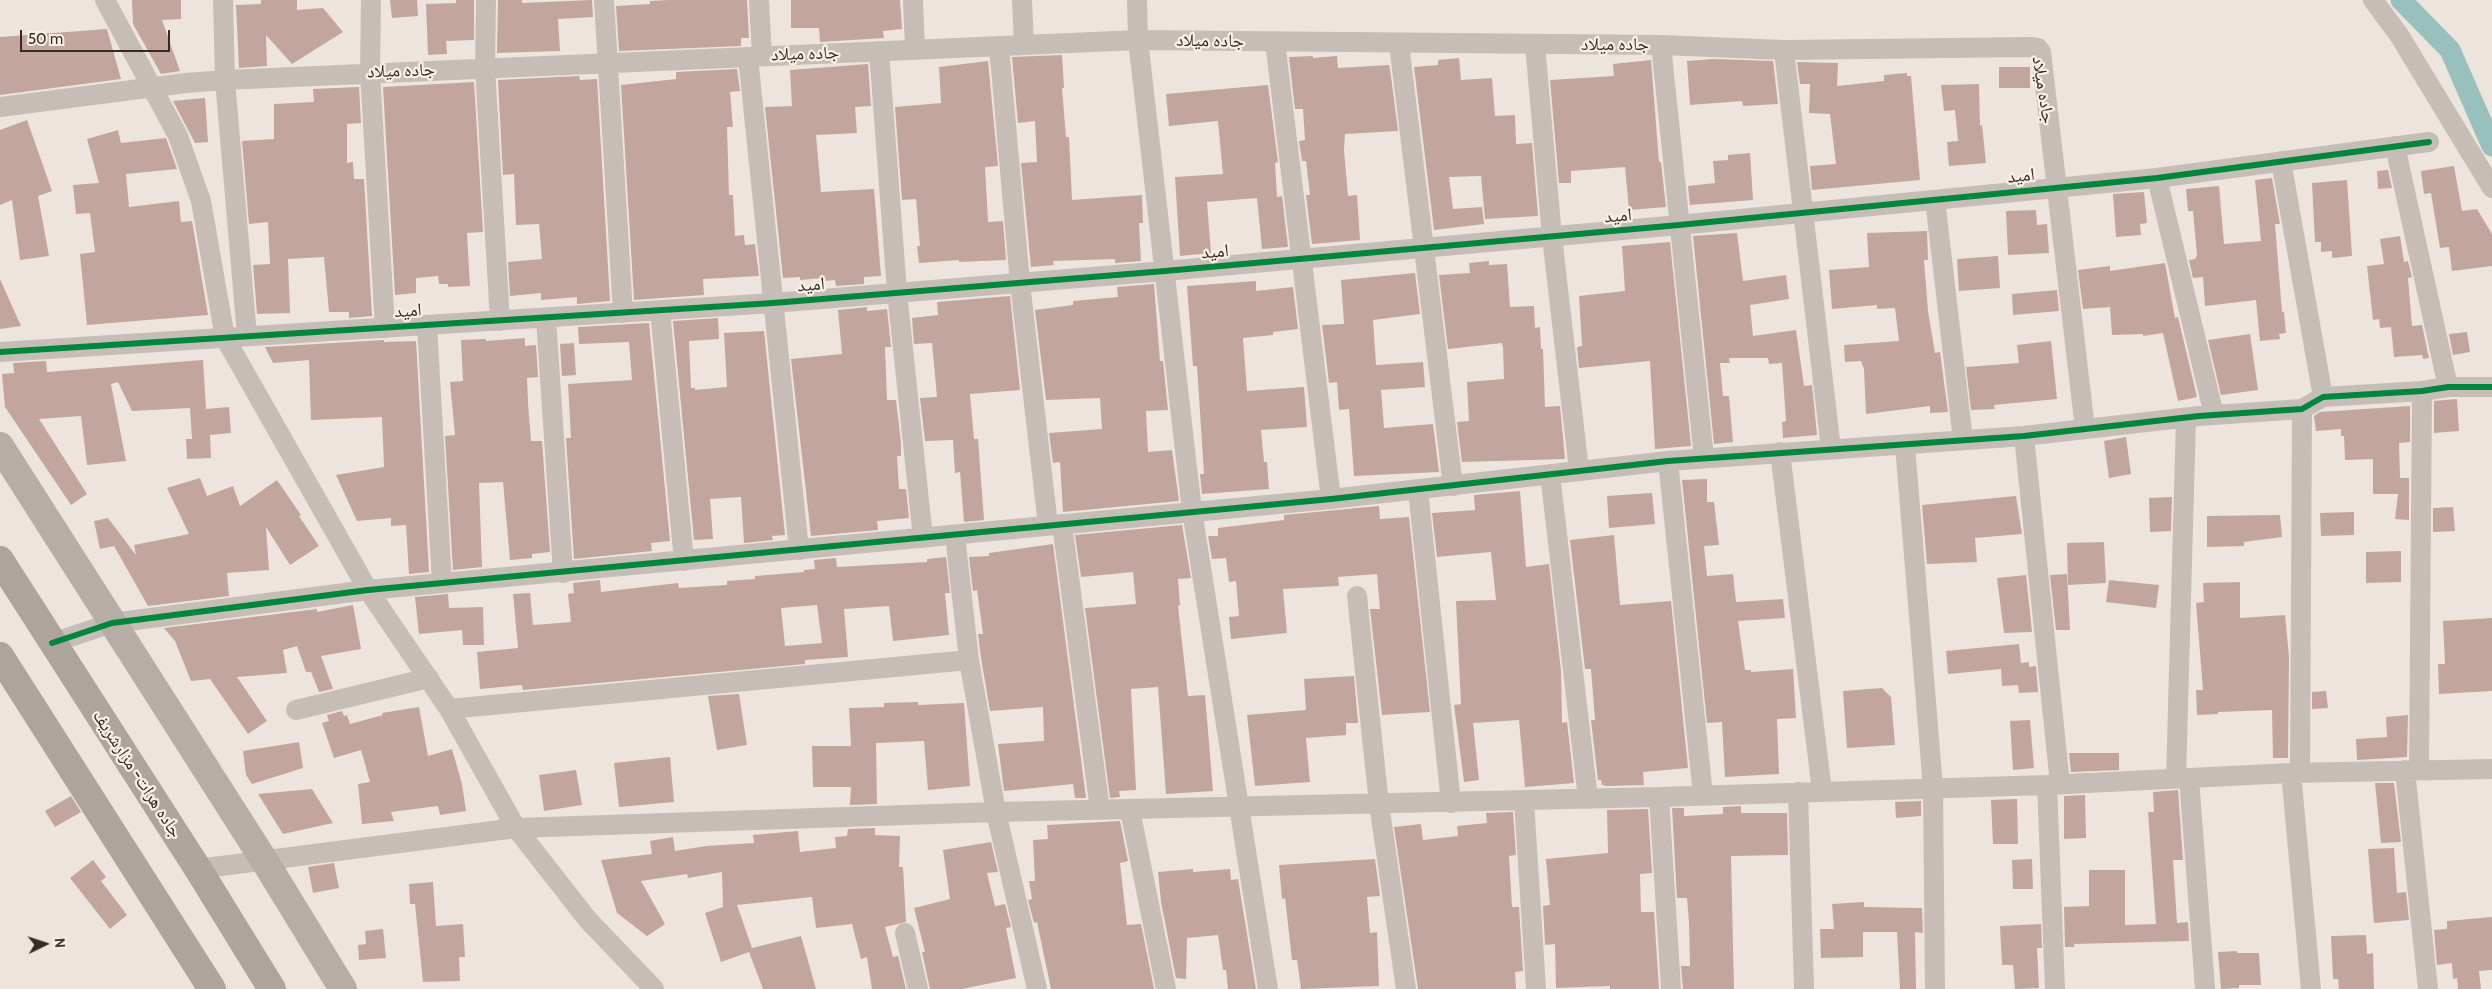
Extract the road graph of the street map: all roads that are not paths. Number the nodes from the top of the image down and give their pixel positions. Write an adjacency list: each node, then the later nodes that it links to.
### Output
1 (105, 0): 26 (street)
2 (223, 0): 25 (street)
3 (371, 0): 24 (street)
4 (486, 0): 23 (street)
5 (604, 0): 22 (street)
6 (759, 0): 21 (street)
7 (913, 0): 18 (street)
8 (1022, 0): 13 (street)
9 (1136, 0): 11 (street)
10 (2374, 0): 33 (street)
11 (1138, 40): 12 (street, جاده میلاد); 13 (street, جاده میلاد); 40 (street)
12 (1275, 42): 14 (street, جاده میلاد); 39 (street)
13 (1024, 44): 17 (street, جاده میلاد)
14 (1399, 44): 15 (street, جاده میلاد); 38 (street)
15 (1535, 44): 16 (street, جاده میلاد); 37 (street)
16 (1661, 45): 19 (street, جاده میلاد); 36 (street)
17 (999, 46): 18 (street, جاده میلاد); 41 (street)
18 (915, 49): 20 (street, جاده میلاد)
19 (1784, 50): 32 (street, جاده میلاد); 35 (street)
20 (879, 51): 21 (street, جاده میلاد); 42 (street)
21 (755, 56): 22 (street, جاده میلاد); 43 (street)
22 (608, 62): 23 (street, جاده میلاد); 45 (street)
23 (485, 68): 24 (street, جاده میلاد); 47 (street)
24 (370, 72): 25 (street, جاده میلاد); 49 (street)
25 (225, 80): 26 (street, جاده میلاد); 50 (street)
26 (154, 89): 27 (street, جاده میلاد); 51 (street)
27 (0, 107)
28 (2429, 142): 29 (street, امید)
29 (2395, 146): 30 (street, امید); 53 (street)
30 (2281, 161): 31 (street, امید); 56 (street)
31 (2157, 178): 32 (street, امید); 58 (street)
32 (2055, 188): 34 (street, امید); 60 (street, جاده میلاد)
33 (2492, 188)
34 (1935, 200): 35 (street, امید); 62 (street)
35 (1802, 214): 36 (street, امید); 65 (street)
36 (1679, 226): 37 (street, امید); 67 (street)
37 (1552, 237): 38 (street, امید); 69 (street)
38 (1424, 248): 39 (street, امید); 71 (street)
39 (1302, 259): 40 (street, امید); 73 (street)
40 (1165, 271): 41 (street, امید); 74 (street)
41 (1020, 283): 42 (street, امید); 75 (street)
42 (897, 292): 43 (street, امید); 77 (street)
43 (773, 303): 44 (street, امید); 78 (street)
44 (660, 310): 45 (street, امید); 80 (street)
45 (623, 312): 46 (street, امید)
46 (546, 318): 47 (street, امید); 81 (street)
47 (500, 321): 48 (street, امید)
48 (427, 325): 49 (street, امید); 82 (street)
49 (385, 328): 50 (street, امید)
50 (247, 336): 51 (street, امید)
51 (225, 338): 52 (street, امید); 83 (street)
52 (0, 352)
53 (2448, 387): 54 (street); 55 (street)
54 (2492, 387)
55 (2422, 391): 56 (street); 93 (street)
56 (2323, 396): 57 (street)
57 (2302, 409): 58 (street); 94 (street)
58 (2214, 415): 59 (street)
59 (2186, 418): 60 (street); 95 (street)
60 (2085, 429): 61 (street)
61 (2024, 436): 62 (street); 96 (street)
62 (1963, 440): 63 (street)
63 (1905, 445): 65 (street); 97 (street)
64 (0, 446): 85 (street)
65 (1831, 449): 66 (street)
66 (1780, 452): 67 (street); 98 (street)
67 (1704, 458): 68 (street)
68 (1668, 461): 69 (street); 100 (street)
69 (1579, 470): 70 (street)
70 (1550, 474): 71 (street); 102 (street)
71 (1453, 486): 72 (street)
72 (1418, 490): 73 (street); 104 (street)
73 (1331, 499): 74 (street)
74 (1192, 512): 75 (street); 106 (street)
75 (1055, 524): 76 (street); 107 (street)
76 (955, 535): 77 (street); 88 (street)
77 (923, 538): 78 (street)
78 (799, 550): 80 (street)
79 (0, 560): 86 (highway, جاده هرات- مزارشریف)
80 (684, 561): 81 (street)
81 (563, 573): 82 (street)
82 (442, 583): 83 (street)
83 (368, 590): 85 (street); 89 (street)
84 (1357, 596): 105 (street)
85 (112, 623): 86 (street); 111 (street)
86 (52, 643): 112 (highway, جاده هرات- مزارشریف)
87 (0, 656): 114 (highway)
88 (969, 660): 90 (street); 109 (street)
89 (429, 678): 90 (street); 91 (street)
90 (450, 709): 110 (street)
91 (296, 710)
92 (2492, 769): 93 (street)
93 (2412, 770): 94 (street); 130 (street)
94 (2296, 773): 95 (street); 129 (street)
95 (2182, 779): 96 (street); 128 (street)
96 (2053, 784): 97 (street); 127 (street)
97 (1934, 788): 98 (street); 126 (street)
98 (1822, 791): 99 (street)
99 (1798, 792): 100 (street); 125 (street)
100 (1703, 796): 101 (street)
101 (1659, 798): 102 (street); 124 (street)
102 (1588, 799): 103 (street)
103 (1524, 801): 104 (street); 123 (street)
104 (1452, 803): 105 (street)
105 (1379, 804): 106 (street); 122 (street)
106 (1238, 808): 108 (street); 121 (street)
107 (1100, 810): 108 (street); 109 (street)
108 (1130, 810): 120 (street)
109 (996, 812): 110 (street); 119 (street)
110 (516, 828): 111 (street); 117 (street)
111 (264, 860): 112 (street); 116 (street)
112 (198, 869): 115 (highway, جاده هرات- مزارشریف)
113 (905, 933): 118 (street)
114 (212, 989)
115 (272, 989)
116 (343, 989)
117 (654, 989)
118 (918, 989)
119 (1037, 989)
120 (1166, 989)
121 (1268, 989)
122 (1406, 989)
123 (1536, 989)
124 (1671, 989)
125 (1804, 989)
126 (1935, 989)
127 (2055, 989)
128 (2205, 989)
129 (2311, 989)
130 (2428, 989)

